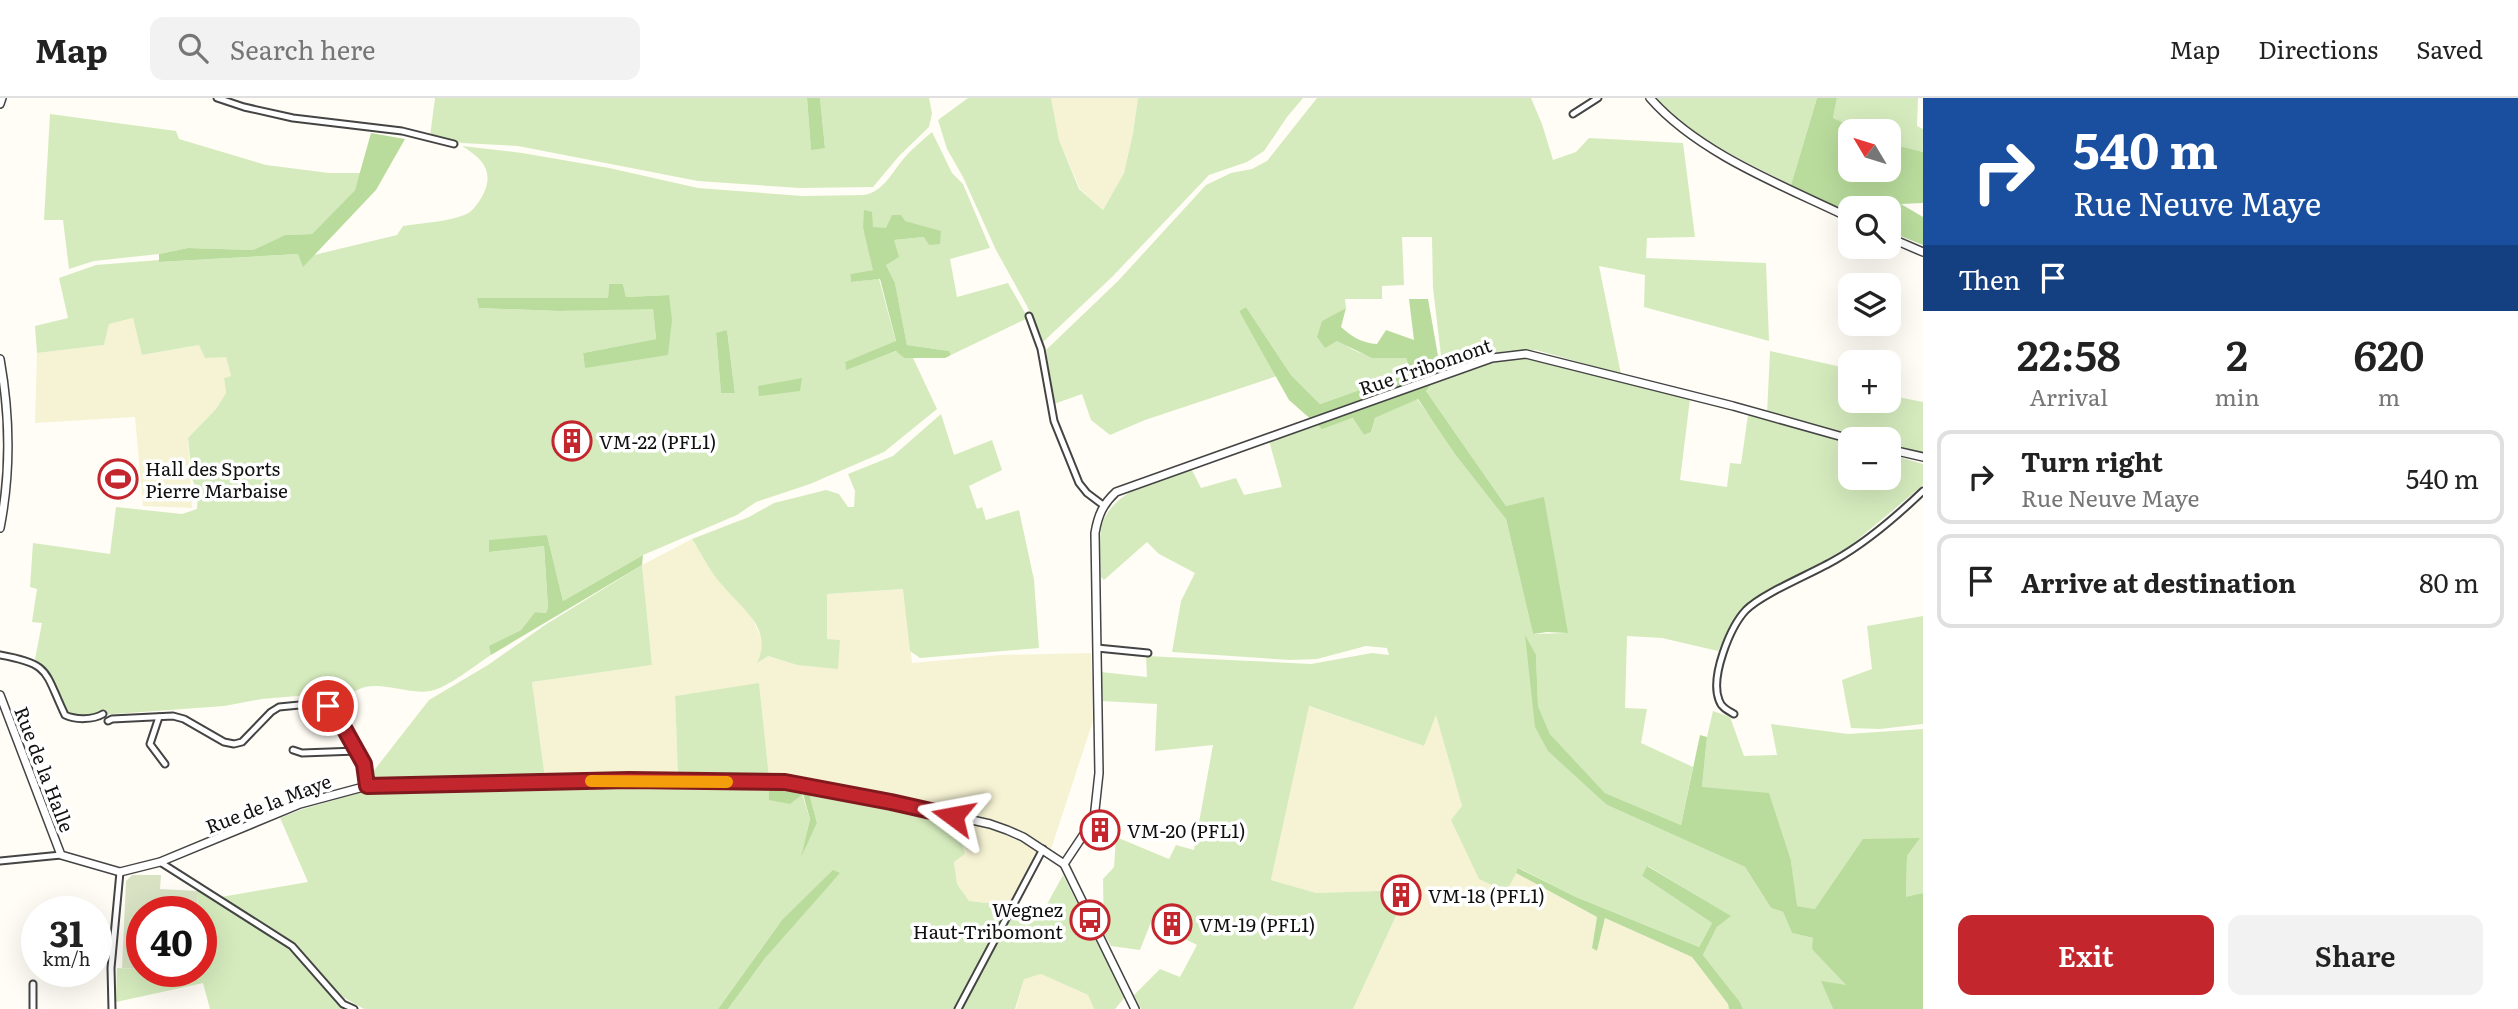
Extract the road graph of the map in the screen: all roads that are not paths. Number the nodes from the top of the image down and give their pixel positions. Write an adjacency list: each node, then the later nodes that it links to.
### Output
1 (2, 98): 5 (street)
2 (217, 98): 7 (street)
3 (1598, 98): 6 (street)
4 (1650, 98): 8 (street)
5 (0, 104)
6 (1573, 114)
7 (454, 144)
8 (1838, 212)
9 (1901, 243): 10 (street)
10 (1923, 252)
11 (1028, 316): 17 (street)
12 (0, 359): 18 (street)
13 (1838, 436): 17 (street, Rue Tribomont)
14 (1901, 452): 15 (street)
15 (1923, 457)
16 (1923, 491): 24 (street)
17 (1103, 505): 19 (street)
18 (0, 527)
19 (1097, 648): 20 (street); 35 (street)
20 (1148, 653)
21 (0, 655): 23 (street)
22 (0, 695): 32 (street, Rue de la Halle)
23 (103, 714)
24 (1734, 714)
25 (159, 717): 26 (street); 28 (street); 29 (street)
26 (108, 722)
27 (293, 750): 28 (street)
28 (357, 751): 30 (street)
29 (165, 764)
30 (367, 786): 31 (street, Rue de la Maye); 34 (street, Rue de la Maye)
31 (1043, 849): 35 (street, Rue de la Maye); 41 (street)
32 (61, 855): 33 (street); 36 (street)
33 (0, 861)
34 (160, 862): 36 (street, Rue de la Maye); 40 (street)
35 (1064, 864): 42 (street)
36 (120, 872): 39 (street)
37 (33, 987): 38 (street)
38 (33, 1009)
39 (112, 1009)
40 (354, 1009)
41 (958, 1009)
42 (1135, 1009)

